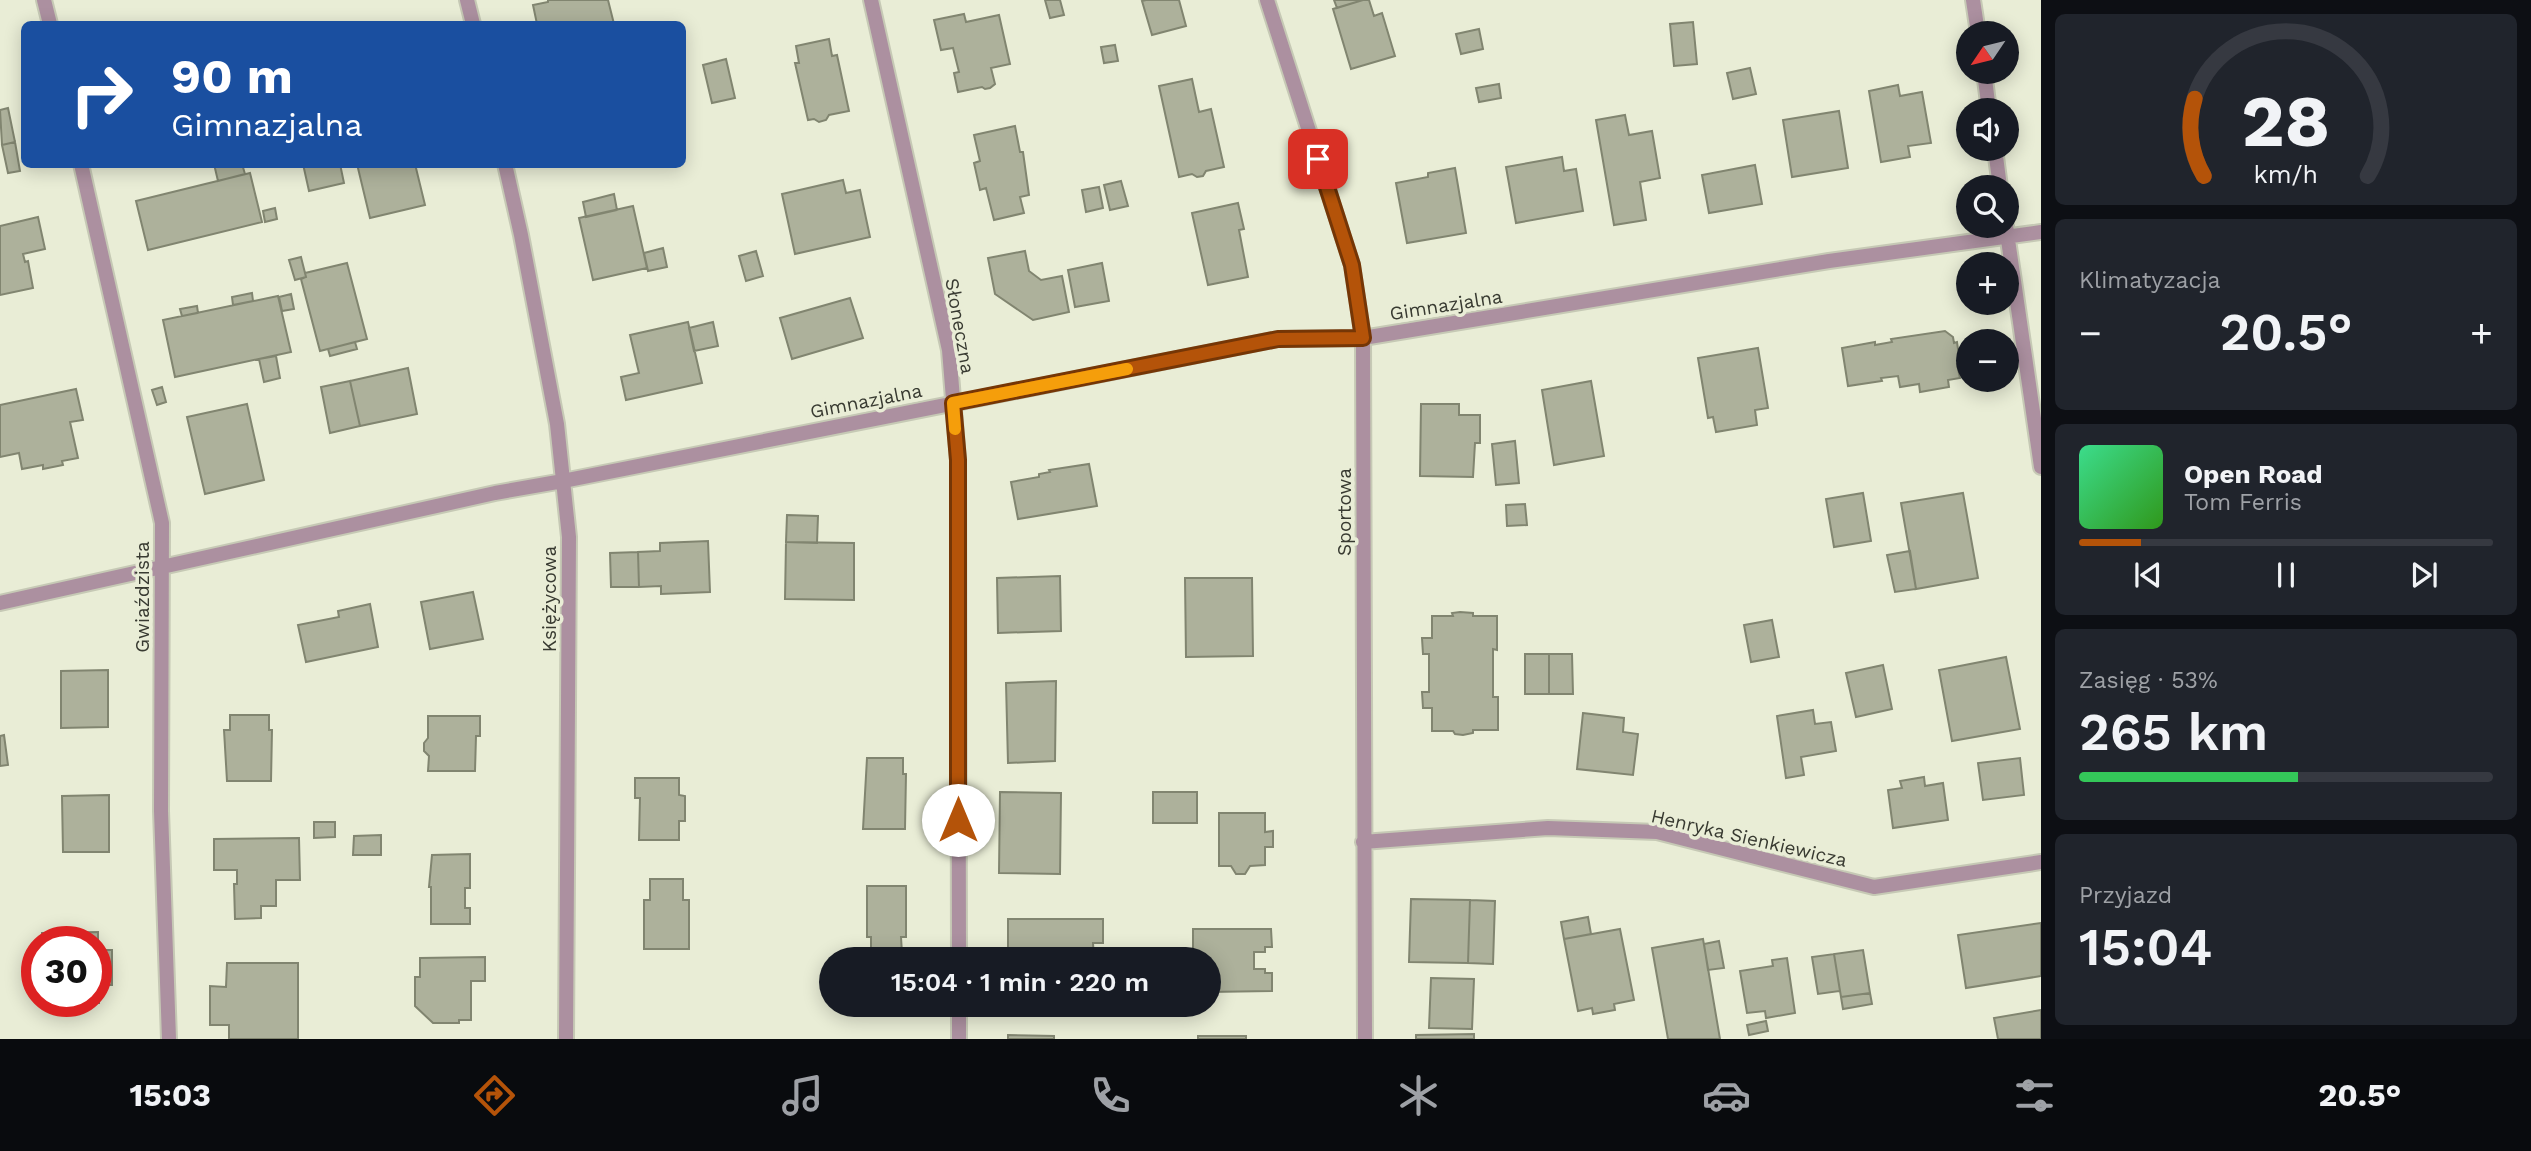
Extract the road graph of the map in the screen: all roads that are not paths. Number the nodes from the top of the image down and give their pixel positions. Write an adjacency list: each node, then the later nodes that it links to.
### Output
1 (44, 0): 6 (street)
2 (467, 0): 7 (street)
3 (871, 0): 16 (street, Słoneczna)
4 (1268, 0): 15 (street, Sportowa)
5 (1973, 0): 8 (street)
6 (49, 21)
7 (472, 21)
8 (1976, 21)
9 (82, 168): 19 (street, Gwiaździsta)
10 (506, 168): 18 (street, Księżycowa)
11 (2019, 231): 12 (street, Gimnazjalna)
12 (2041, 232)
13 (1965, 238): 15 (street, Gimnazjalna)
14 (2007, 238): 17 (street)
15 (1363, 338): 16 (street, Gimnazjalna); 21 (street, Sportowa)
16 (953, 403): 18 (street, Gimnazjalna); 23 (street, Słoneczna)
17 (2041, 467)
18 (563, 481): 19 (street, Gimnazjalna); 26 (street, Księżycowa)
19 (160, 566): 20 (street, Gimnazjalna); 25 (street, Gwiaździsta)
20 (0, 603)
21 (1363, 842): 22 (street, Henryka Sienkiewicza); 28 (street, Sportowa)
22 (2041, 862)
23 (958, 947)
24 (959, 1017): 27 (street)
25 (169, 1039)
26 (566, 1039)
27 (959, 1039)
28 (1365, 1039)

